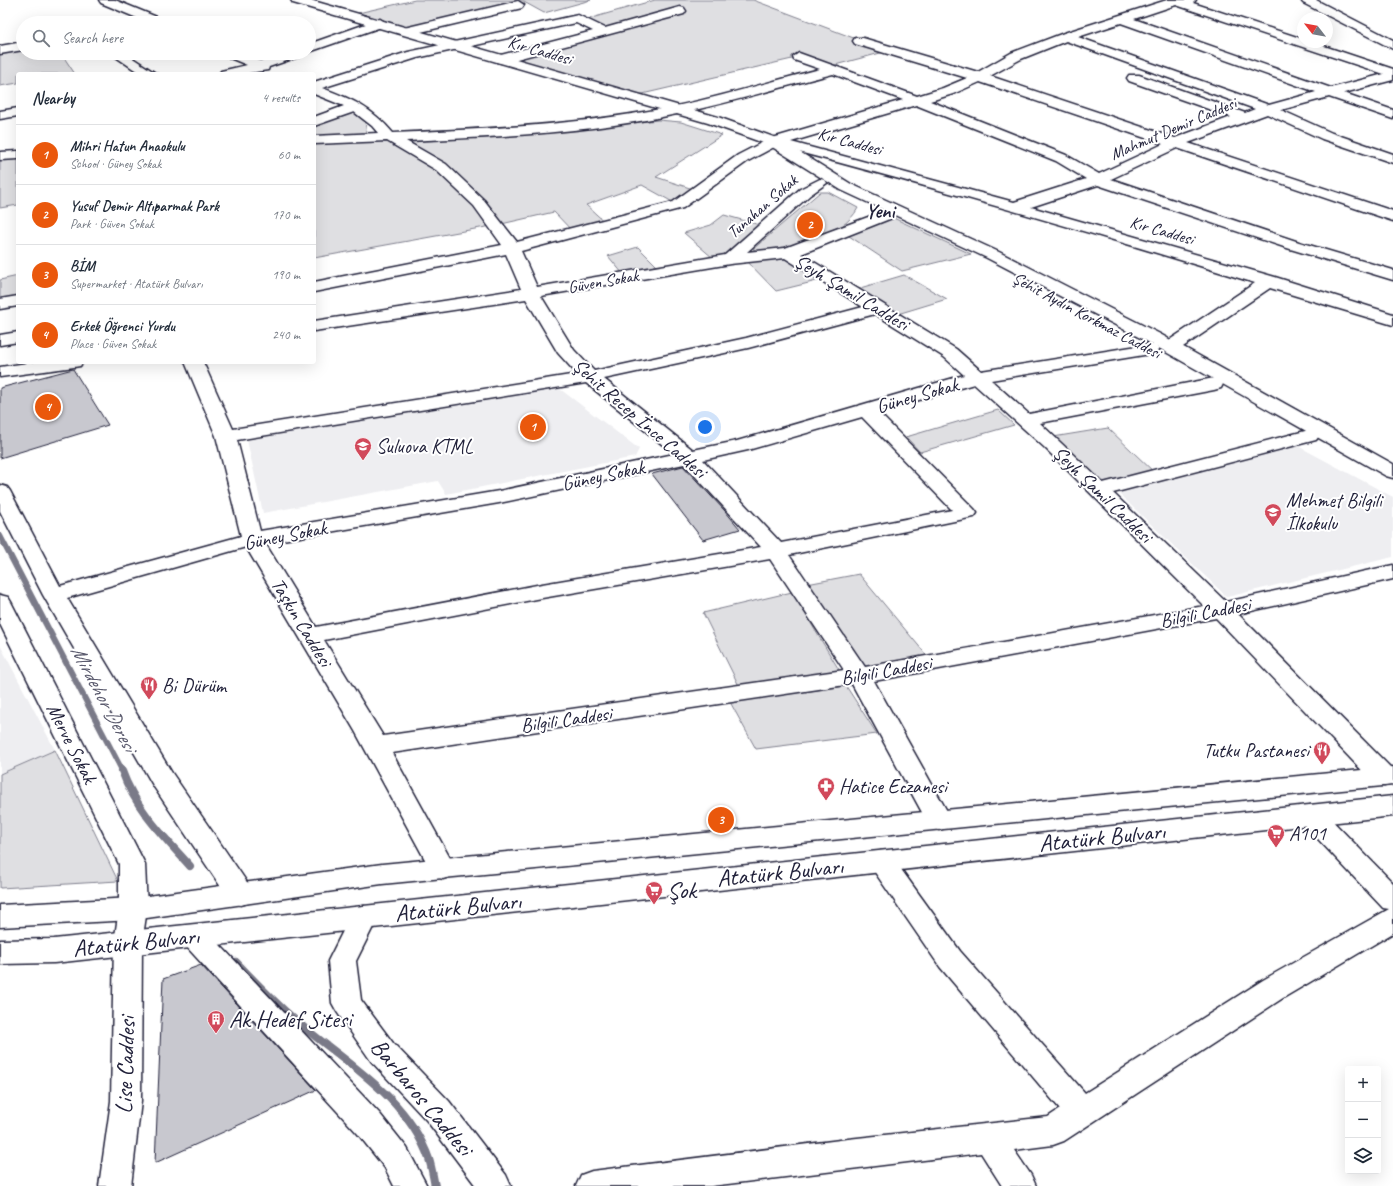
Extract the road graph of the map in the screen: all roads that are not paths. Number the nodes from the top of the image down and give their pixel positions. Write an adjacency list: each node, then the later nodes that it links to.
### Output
1 (105, 0): 8 (street)
2 (297, 0): 10 (street, Kır Caddesi)
3 (1190, 0): 5 (street)
4 (1307, 0): 13 (street)
5 (1176, 1): 9 (street); 35 (street)
6 (518, 5): 11 (street)
7 (680, 12): 12 (street)
8 (143, 16)
9 (1120, 18): 15 (street); 40 (street)
10 (380, 23): 11 (street, Kır Caddesi); 20 (street)
11 (408, 31): 17 (street, Kır Caddesi)
12 (604, 32): 17 (street); 25 (street)
13 (1377, 36): 14 (street); 19 (street)
14 (1393, 36)
15 (1066, 37): 18 (street); 44 (street)
16 (859, 41): 37 (street)
17 (454, 45): 25 (street, Kır Caddesi); 38 (street)
18 (1045, 45): 23 (street); 37 (street)
19 (1393, 45)
20 (316, 46)
21 (16, 47): 22 (street)
22 (0, 50)
23 (1059, 51)
24 (798, 57): 30 (street)
25 (502, 59): 41 (street, Kır Caddesi)
26 (127, 60): 31 (street)
27 (246, 60): 29 (street)
28 (276, 60): 29 (street)
29 (259, 66): 32 (street); 33 (street)
30 (832, 70): 42 (street); 45 (street)
31 (147, 72)
32 (234, 72)
33 (274, 72)
34 (1118, 72): 49 (street)
35 (1393, 72)
36 (1393, 76): 40 (street, Mahmut Demir Caddesi)
37 (978, 77): 42 (street); 54 (street)
38 (316, 87)
39 (316, 89): 43 (street, Şehit Recep İnce Caddesi)
40 (1333, 93): 44 (street, Mahmut Demir Caddesi); 48 (street)
41 (641, 99): 45 (street, Kır Caddesi); 51 (street)
42 (919, 100): 55 (street); 59 (street)
43 (355, 107): 50 (street); 52 (street, Şehit Recep İnce Caddesi)
44 (1268, 109): 49 (street, Mahmut Demir Caddesi); 58 (street)
45 (677, 110): 51 (street); 55 (street, Kır Caddesi)
46 (16, 112): 47 (street)
47 (0, 115)
48 (1393, 115)
49 (1244, 117): 54 (street, Mahmut Demir Caddesi)
50 (316, 121)
51 (558, 126): 52 (street)
52 (388, 136): 53 (street); 64 (street, Şehit Recep İnce Caddesi)
53 (316, 140)
54 (1176, 143): 59 (street, Mahmut Demir Caddesi); 63 (street)
55 (778, 144): 60 (street, Şehit Aydın Korkmaz Caddesi); 61 (street, Kır Caddesi); 64 (street); 78 (street, Şehit Aydın Korkmaz Caddesi)
56 (16, 155): 57 (street)
57 (0, 156)
58 (1393, 160)
59 (1098, 180): 61 (street, Mahmut Demir Caddesi); 67 (street)
60 (820, 183): 62 (street, Şehit Aydın Korkmaz Caddesi); 66 (street, Tunahan Sokak)
61 (1015, 207): 68 (street, Kır Caddesi)
62 (887, 215): 65 (street, Güven Sokak); 79 (street, Şehit Aydın Korkmaz Caddesi)
63 (1393, 216)
64 (512, 248): 69 (street); 70 (street, Şehit Recep İnce Caddesi)
65 (788, 253): 66 (street, Güven Sokak); 73 (street, Şeyh Şamil Caddesi)
66 (730, 259): 70 (street, Güven Sokak)
67 (1393, 275)
68 (1269, 281): 74 (street, Kır Caddesi); 78 (street)
69 (316, 287)
70 (531, 293): 75 (street, Güven Sokak); 83 (street, Şehit Recep İnce Caddesi)
71 (16, 301): 72 (street)
72 (0, 304)
73 (878, 308): 83 (street); 84 (street, Şeyh Şamil Caddesi)
74 (1392, 320)
75 (316, 326)
76 (16, 337): 77 (street)
77 (0, 340)
78 (1171, 347): 91 (street, Şehit Aydın Korkmaz Caddesi)
79 (1150, 349): 84 (street, Güney Sokak); 85 (street, Şehit Aydın Korkmaz Caddesi)
80 (59, 364): 82 (street)
81 (195, 364): 88 (street, Taşkın Caddesi)
82 (0, 372)
83 (590, 376): 88 (street); 90 (street, Şehit Recep İnce Caddesi)
84 (977, 377): 86 (street, Güney Sokak); 87 (street, Şeyh Şamil Caddesi)
85 (1214, 384): 87 (street); 89 (street, Şehit Aydın Korkmaz Caddesi)
86 (866, 410): 90 (street, Güney Sokak); 96 (street)
87 (1026, 420): 93 (street, Şeyh Şamil Caddesi)
88 (226, 436): 95 (street, Taşkın Caddesi)
89 (1308, 436): 92 (street, Şehit Aydın Korkmaz Caddesi); 93 (street)
90 (689, 457): 95 (street, Güney Sokak); 96 (street, Şehit Recep İnce Caddesi)
91 (1393, 472)
92 (1393, 486)
93 (1100, 490): 100 (street, Şeyh Şamil Caddesi)
94 (0, 491): 98 (street)
95 (252, 540): 98 (street, Güney Sokak); 101 (street, Taşkın Caddesi)
96 (776, 551): 101 (street); 102 (street, Şehit Recep İnce Caddesi)
97 (1393, 572): 100 (street, Bilgili Caddesi)
98 (54, 595): 110 (street)
99 (0, 602): 111 (street, Merve Sokak)
100 (1221, 610): 102 (street, Bilgili Caddesi); 104 (street, Şeyh Şamil Caddesi)
101 (311, 635): 103 (street, Taşkın Caddesi)
102 (859, 675): 103 (street, Bilgili Caddesi); 107 (street, Şehit Recep İnce Caddesi)
103 (376, 746): 109 (street, Taşkın Caddesi)
104 (1389, 777): 107 (street, Atatürk Bulvarı)
105 (1393, 806): 106 (street, Atatürk Bulvarı)
106 (1311, 815): 108 (street, Atatürk Bulvarı); 112 (street)
107 (938, 820): 109 (street, Atatürk Bulvarı)
108 (881, 861): 114 (street, Atatürk Bulvarı); 119 (street)
109 (443, 868): 110 (street, Atatürk Bulvarı)
110 (240, 894): 111 (street, Atatürk Bulvarı)
111 (133, 898): 113 (street, Atatürk Bulvarı); 117 (street, Merve Sokak)
112 (1393, 900)
113 (0, 916)
114 (364, 917): 116 (street, Atatürk Bulvarı); 123 (street, Barbaros Caddesi)
115 (1393, 919): 119 (street)
116 (194, 936): 117 (street, Atatürk Bulvarı); 122 (street)
117 (128, 943): 118 (street, Atatürk Bulvarı); 121 (street, Lise Caddesi)
118 (0, 952)
119 (1082, 1112): 120 (street)
120 (990, 1138): 124 (street); 125 (street)
121 (115, 1186)
122 (411, 1186)
123 (495, 1186)
124 (592, 1186)
125 (1020, 1186)

